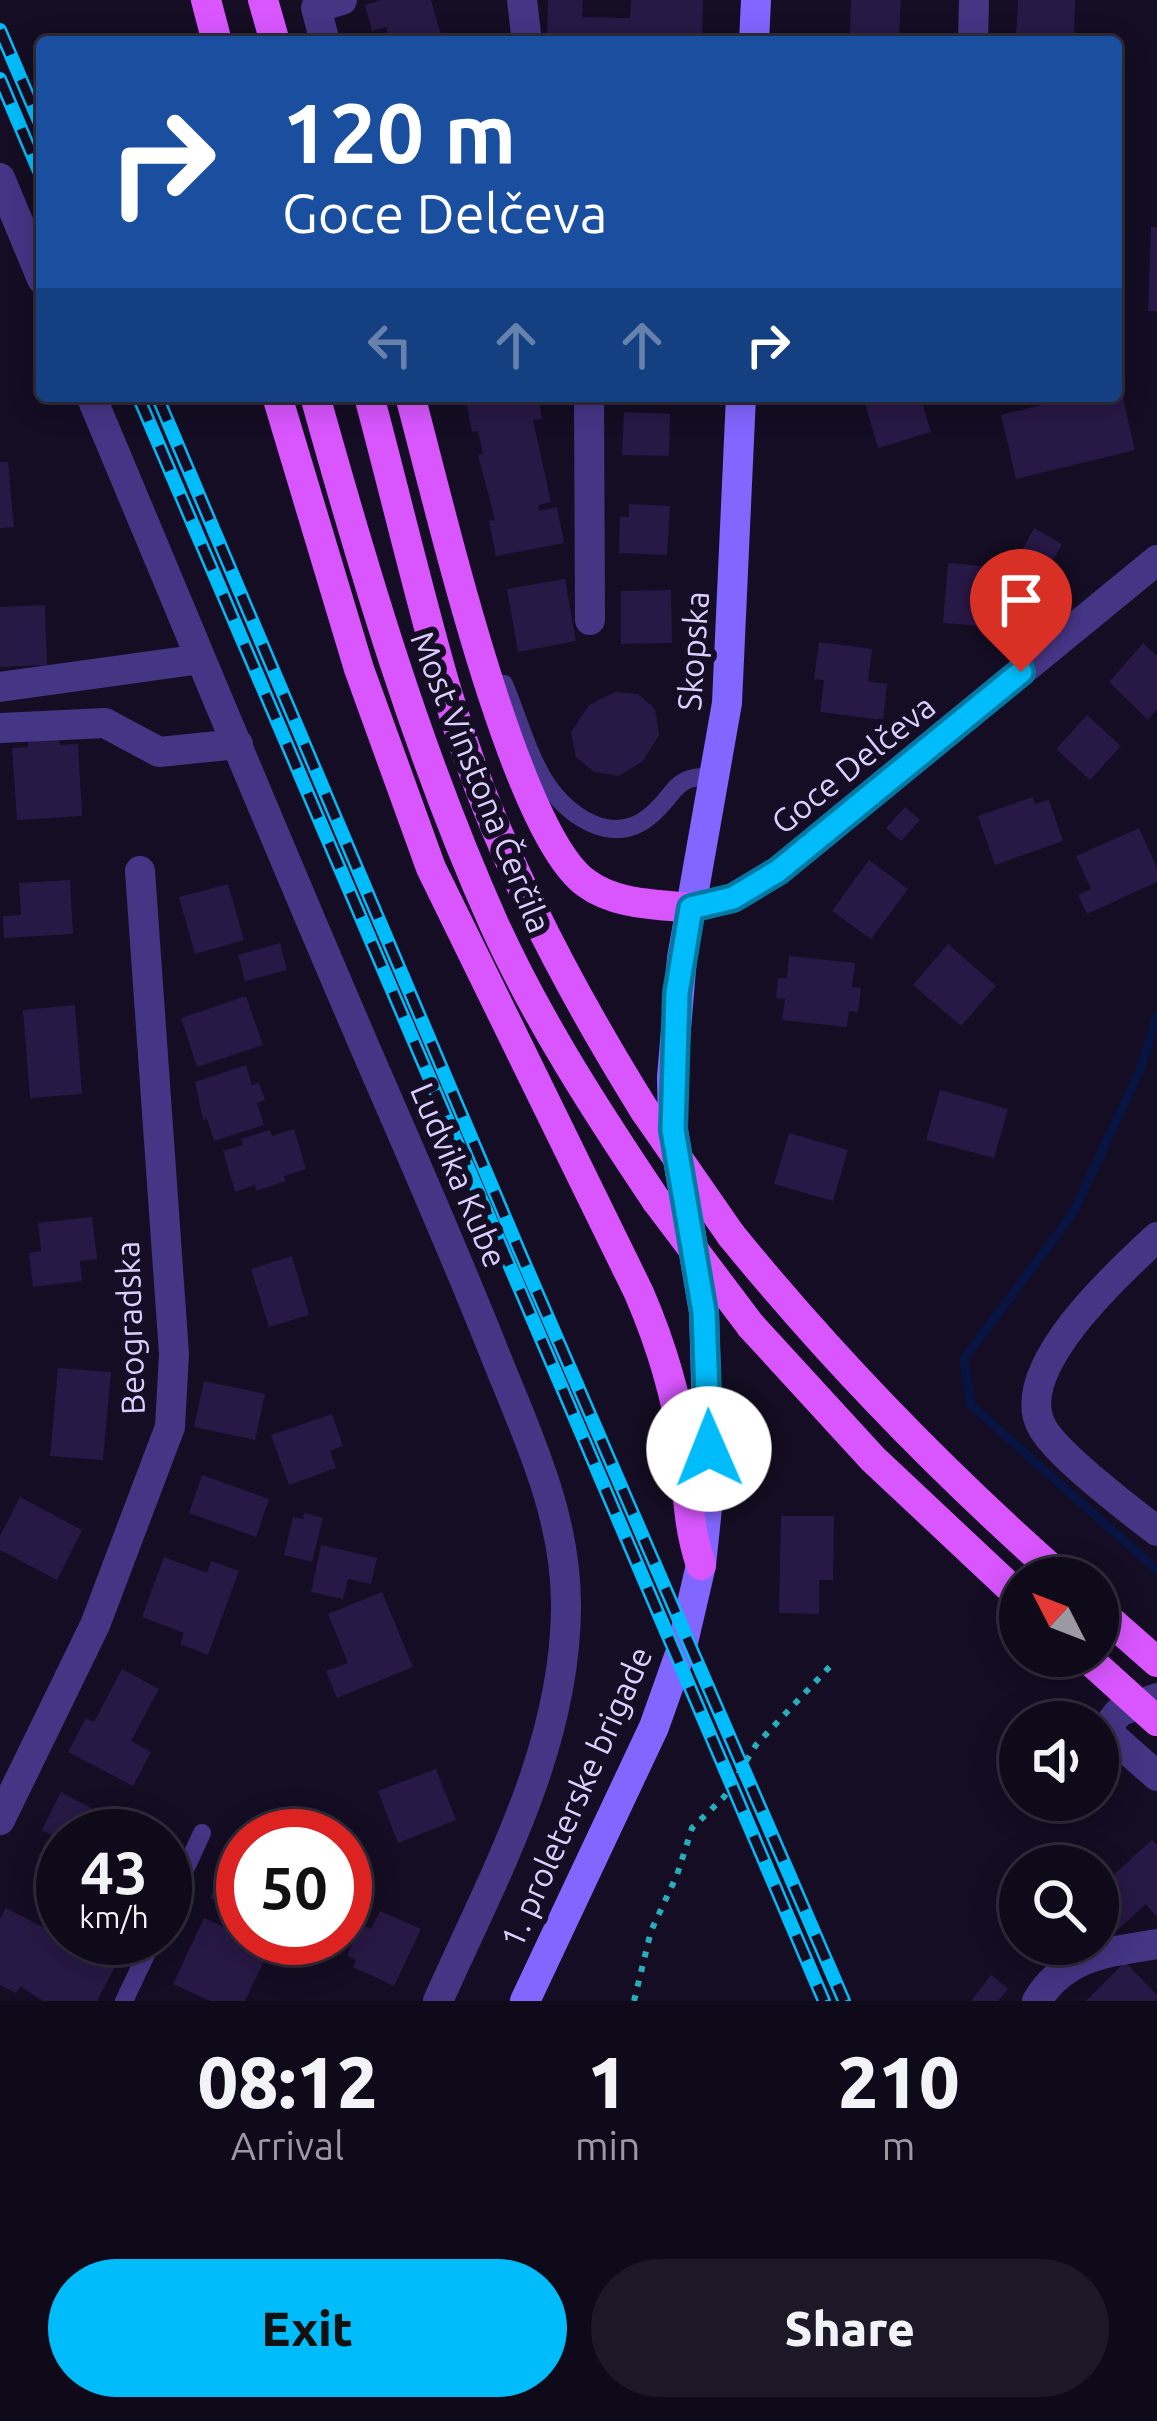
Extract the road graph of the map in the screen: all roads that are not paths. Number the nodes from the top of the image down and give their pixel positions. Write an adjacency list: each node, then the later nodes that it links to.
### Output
1 (206, 0): 7 (main road)
2 (263, 0): 8 (main road)
3 (522, 0): 10 (street)
4 (756, 0): 11 (main road)
5 (974, 0): 12 (street)
6 (324, 3): 9 (street)
7 (215, 36)
8 (272, 36)
9 (326, 36)
10 (526, 36)
11 (754, 36)
12 (973, 36)
13 (0, 178): 14 (street)
14 (36, 264)
15 (94, 402): 24 (street, Ludvika Kube)
16 (279, 402): 35 (main road)
17 (317, 402): 36 (main road, Most Vinstona Čerčila, bridge)
18 (371, 402): 34 (main road, Most Vinstona Čerčila, bridge)
19 (412, 402): 25 (main road)
20 (589, 402): 23 (street)
21 (741, 402): 29 (main road, Skopska)
22 (1157, 560): 31 (street, Goce Delčeva)
23 (590, 620)
24 (201, 659): 26 (street); 28 (street, Ludvika Kube)
25 (491, 683): 29 (lane); 31 (main road)
26 (0, 687)
27 (0, 728): 28 (street)
28 (238, 744): 49 (street, Ludvika Kube)
29 (716, 777): 31 (main road, Skopska)
30 (140, 871): 43 (street, Beogradska)
31 (691, 908): 35 (main road, 1. proleterske brigade)
32 (1157, 1237): 33 (street)
33 (1157, 1531)
34 (1039, 1557)
35 (701, 1564): 50 (main road, 1. proleterske brigade)
36 (999, 1577)
37 (1119, 1629): 38 (main road)
38 (1157, 1662)
39 (1108, 1677): 41 (main road, bridge)
40 (1157, 1698): 42 (street)
41 (1157, 1721)
42 (1157, 1776)
43 (0, 1820)
44 (202, 1833): 45 (lane)
45 (192, 1855)
46 (1157, 1944): 51 (street)
47 (141, 1965): 48 (lane)
48 (124, 2001)
49 (438, 2001)
50 (524, 2001)
51 (1037, 2001)

